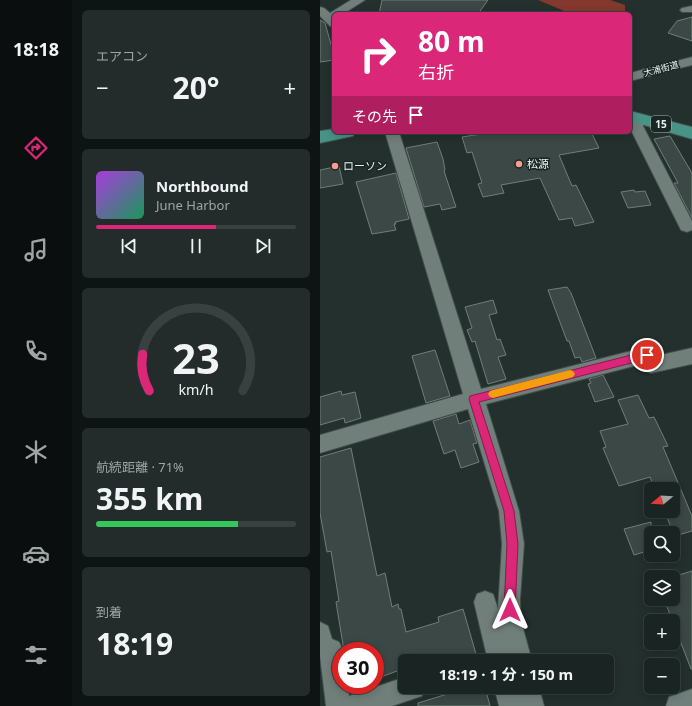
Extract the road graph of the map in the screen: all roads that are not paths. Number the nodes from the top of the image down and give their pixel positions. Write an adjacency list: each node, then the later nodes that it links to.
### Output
1 (358, 0): 2 (street)
2 (337, 12)
3 (692, 61): 4 (street, 大浦街道)
4 (632, 76)
5 (634, 117): 6 (main road, 15); 11 (street)
6 (692, 133)
7 (336, 134): 9 (main road)
8 (393, 134): 14 (street)
9 (320, 137)
10 (692, 205): 11 (street)
11 (676, 206): 12 (street)
12 (687, 226)
13 (692, 356): 14 (street)
14 (474, 399): 15 (street); 19 (street)
15 (320, 444)
16 (485, 602): 18 (street)
17 (324, 643): 24 (street)
18 (498, 654)
19 (518, 654)
20 (398, 692): 25 (street)
21 (508, 694): 26 (street)
22 (529, 694): 27 (street)
23 (692, 701): 28 (street)
24 (338, 706)
25 (354, 706)
26 (511, 706)
27 (532, 706)
28 (678, 706)

